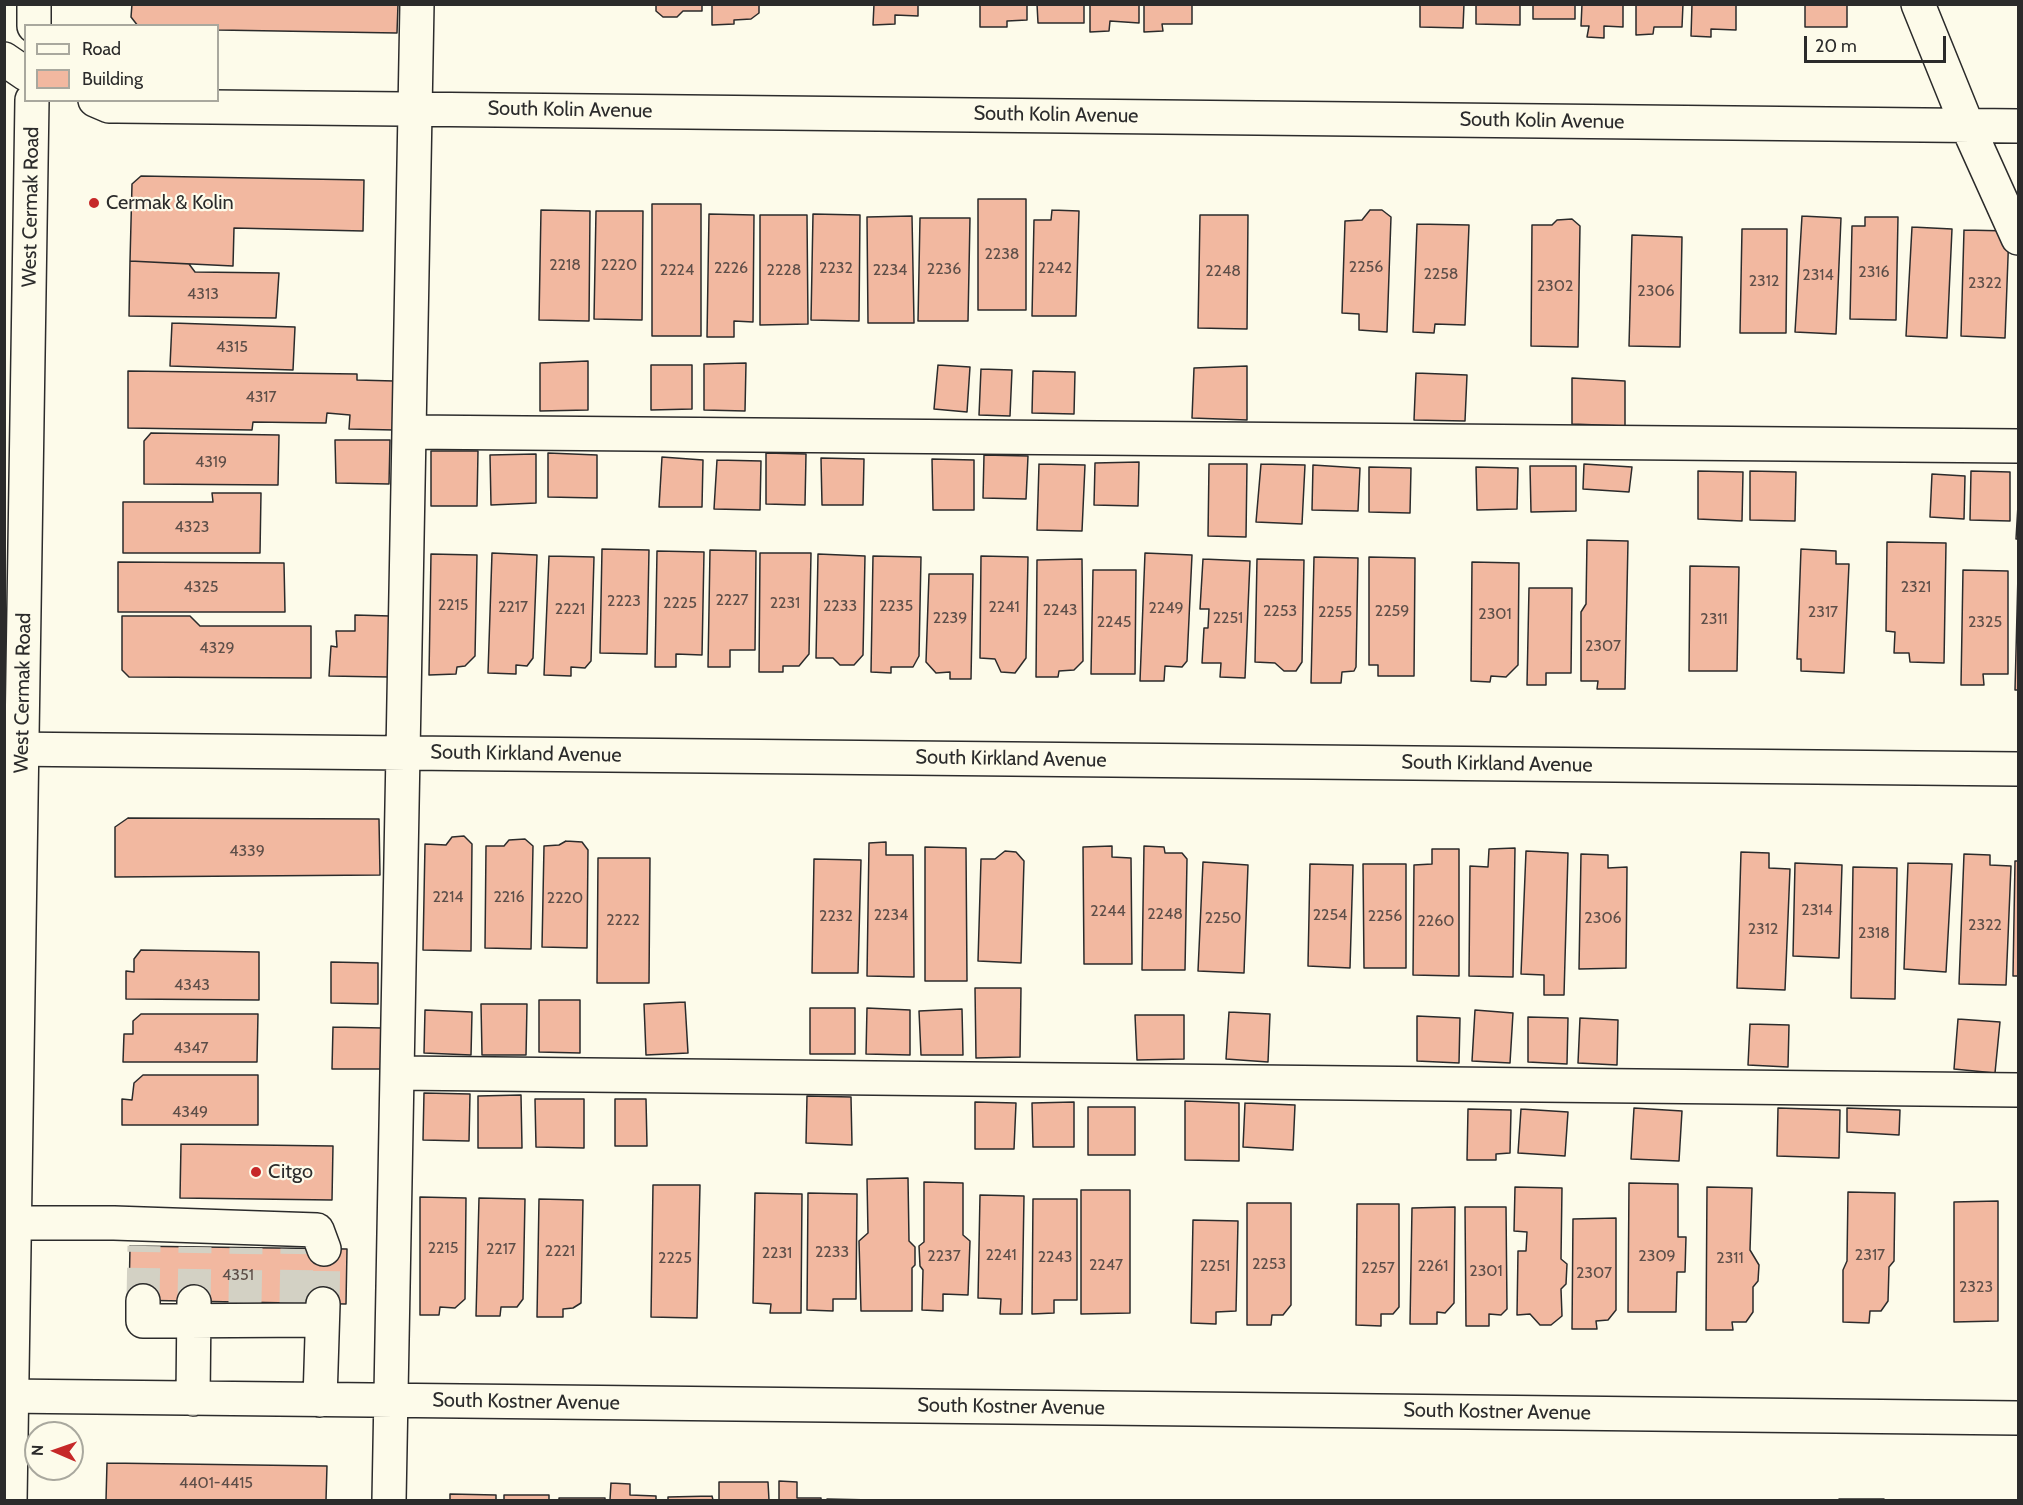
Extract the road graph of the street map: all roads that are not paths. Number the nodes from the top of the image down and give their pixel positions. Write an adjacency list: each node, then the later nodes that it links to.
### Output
1 (34, 4): 4 (street)
2 (417, 4): 9 (street)
3 (1918, 4): 10 (street)
4 (34, 24)
5 (4, 59): 6 (street)
6 (24, 73)
7 (32, 102): 15 (street, West Cermak Road)
8 (101, 102): 9 (street, South Kolin Avenue)
9 (415, 108): 10 (street, South Kolin Avenue); 13 (street)
10 (1967, 125): 11 (street, South Kolin Avenue); 12 (street)
11 (2019, 126)
12 (2019, 238)
13 (409, 432): 14 (street); 16 (street)
14 (2019, 446)
15 (13, 749): 16 (street, South Kirkland Avenue); 20 (street, West Cermak Road)
16 (403, 753): 17 (street, South Kirkland Avenue); 18 (street)
17 (2019, 769)
18 (397, 1073): 19 (street); 27 (street)
19 (2019, 1090)
20 (14, 1223): 21 (street); 24 (street, West Cermak Road)
21 (306, 1243)
22 (143, 1301): 23 (street)
23 (194, 1311): 25 (street); 26 (street)
24 (8, 1396): 25 (street, South Kostner Avenue); 29 (street, West Cermak Road)
25 (193, 1399): 26 (street, South Kostner Avenue)
26 (320, 1400): 27 (street, South Kostner Avenue)
27 (390, 1401): 28 (street, South Kostner Avenue); 30 (street)
28 (2019, 1418)
29 (10, 1500)
30 (389, 1500)

